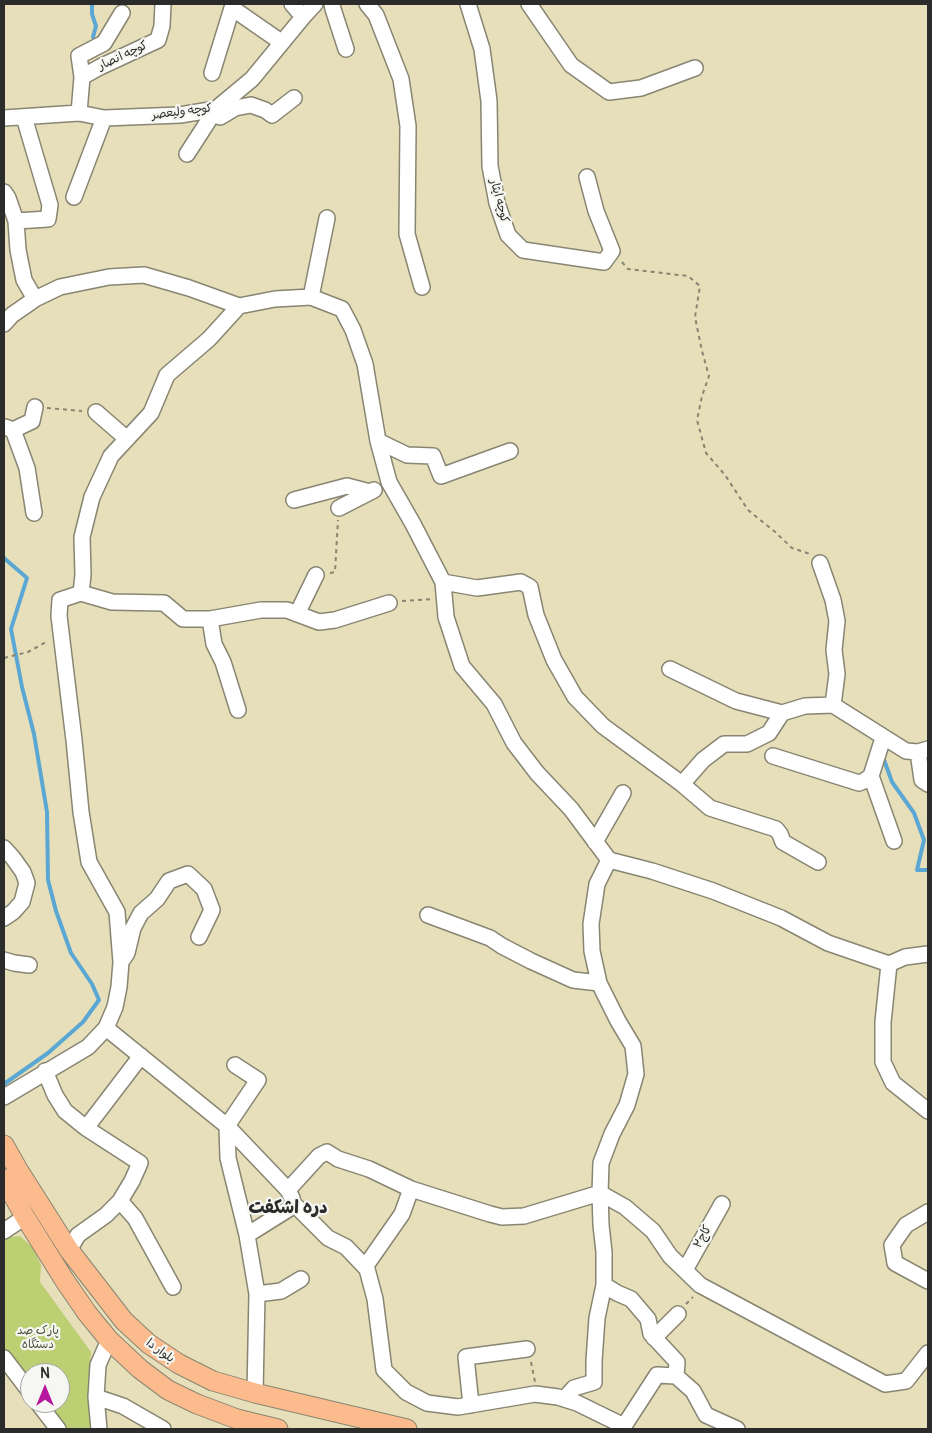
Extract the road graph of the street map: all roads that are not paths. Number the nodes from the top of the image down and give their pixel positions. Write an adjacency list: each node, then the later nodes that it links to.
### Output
1 (163, 4): 14 (street, کوچه انصار)
2 (292, 4): 9 (street)
3 (315, 4): 9 (street, کوچه ولیعصر)
4 (332, 4): 11 (street)
5 (367, 4): 27 (street)
6 (468, 4): 22 (street, کوچه ایثار)
7 (530, 4): 12 (street)
8 (122, 13): 14 (street, کوچه انصار)
9 (303, 17): 10 (street, کوچه ولیعصر)
10 (281, 42): 13 (street); 16 (street, کوچه ولیعصر)
11 (346, 49)
12 (695, 68)
13 (212, 73)
14 (82, 77): 17 (street, کوچه انصار)
15 (294, 98): 16 (street)
16 (216, 109): 20 (street, کوچه ولیعصر); 21 (street)
17 (79, 113): 18 (street, کوچه ولیعصر); 20 (street, کوچه ولیعصر)
18 (24, 117): 19 (street, کوچه ولیعصر); 26 (street)
19 (4, 118)
20 (104, 118): 24 (street)
21 (187, 154)
22 (587, 178)
23 (4, 192): 26 (street)
24 (74, 197)
25 (327, 218): 28 (street)
26 (16, 221): 29 (street)
27 (422, 287)
28 (311, 297): 30 (street); 36 (street)
29 (34, 299): 30 (street); 31 (street)
30 (239, 306): 35 (street)
31 (4, 324)
32 (35, 407): 34 (street)
33 (96, 412): 35 (street)
34 (8, 428): 42 (street)
35 (127, 439): 46 (street)
36 (378, 442): 37 (street); 38 (street)
37 (510, 451)
38 (389, 482): 39 (street); 45 (street)
39 (370, 492): 40 (street); 41 (street)
40 (294, 500)
41 (339, 508)
42 (34, 513)
43 (820, 563): 51 (street)
44 (316, 575): 48 (street)
45 (443, 582): 58 (street); 62 (street)
46 (80, 592): 49 (street); 71 (street)
47 (389, 603): 48 (street)
48 (297, 614): 49 (street)
49 (210, 619): 52 (street)
50 (670, 669): 53 (street)
51 (833, 706): 53 (street); 54 (street)
52 (238, 710)
53 (782, 713): 58 (street)
54 (883, 738): 55 (street); 57 (street)
55 (923, 751): 59 (street)
56 (773, 756): 57 (street)
57 (871, 776): 61 (street)
58 (682, 784): 65 (street)
59 (928, 784)
60 (623, 793): 62 (street)
61 (894, 841)
62 (594, 842): 64 (street)
63 (4, 848): 67 (street)
64 (609, 860): 72 (street); 74 (street)
65 (818, 862)
66 (428, 915): 74 (street)
67 (4, 918)
68 (199, 937): 71 (street)
69 (928, 954): 72 (street)
70 (4, 960): 73 (street)
71 (122, 962): 75 (street)
72 (889, 964): 80 (street)
73 (29, 965)
74 (598, 983): 87 (street)
75 (106, 1028): 76 (street); 78 (street)
76 (141, 1056): 81 (street); 82 (street)
77 (235, 1065): 81 (street)
78 (45, 1071): 79 (street); 82 (street)
79 (4, 1096)
80 (928, 1111)
81 (227, 1126): 86 (street); 94 (street)
82 (86, 1128): 88 (street)
83 (4, 1144): 84 (main road, بلوار دا)
84 (8, 1170): 92 (main road, بلوار دا); 95 (main road, بلوار دا)
85 (411, 1189): 86 (street); 87 (street); 96 (street)
86 (288, 1190): 89 (street)
87 (600, 1193): 97 (street); 100 (street)
88 (120, 1201): 95 (street); 101 (street)
89 (295, 1204): 94 (street); 96 (street)
90 (722, 1204): 97 (street, کاج۲)
91 (928, 1212): 99 (street)
92 (25, 1218): 93 (street); 105 (main road, بلوار دا)
93 (4, 1231)
94 (247, 1235): 102 (street)
95 (69, 1250): 111 (main road, بلوار دا)
96 (365, 1267): 114 (street)
97 (685, 1270): 107 (street)
98 (301, 1279): 102 (street)
99 (928, 1281)
100 (604, 1285): 104 (street); 113 (street)
101 (173, 1287)
102 (257, 1294): 111 (street)
103 (678, 1314): 104 (street)
104 (654, 1338): 109 (street)
105 (109, 1340): 112 (street); 120 (main road, بلوار دا)
106 (527, 1349): 114 (street)
107 (928, 1353)
108 (4, 1358): 110 (street)
109 (676, 1376): 116 (street); 122 (street)
110 (20, 1379)
111 (255, 1393): 121 (main road, بلوار دا)
112 (96, 1397): 118 (street); 119 (street)
113 (564, 1399): 114 (street); 116 (street)
114 (471, 1405)
115 (46, 1413): 117 (street)
116 (623, 1428)
117 (58, 1429)
118 (99, 1429)
119 (163, 1429)
120 (278, 1429)
121 (407, 1429)
122 (737, 1429)

